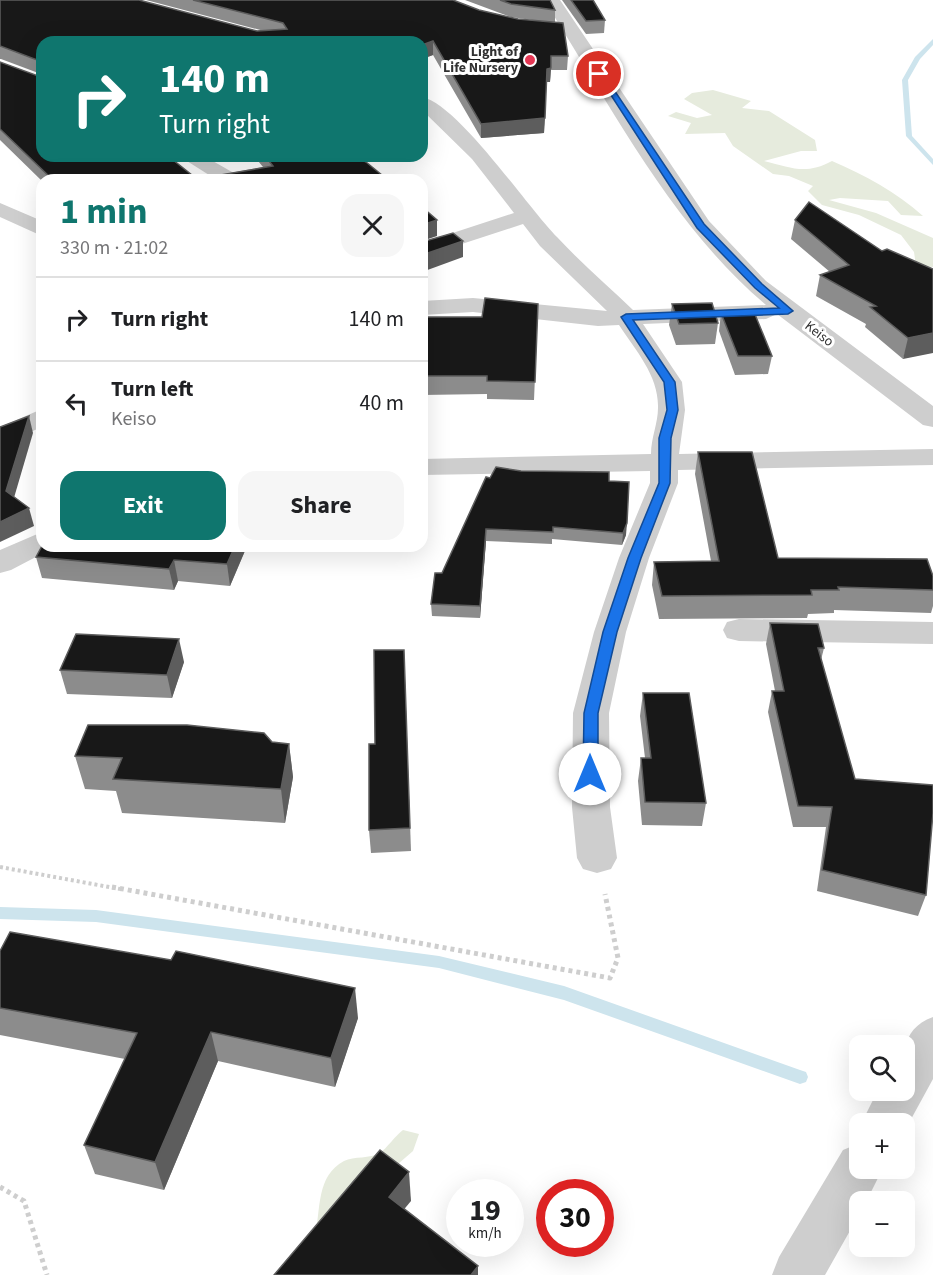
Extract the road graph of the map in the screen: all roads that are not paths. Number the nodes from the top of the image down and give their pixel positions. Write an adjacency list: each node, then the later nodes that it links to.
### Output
1 (552, 0): 10 (street, Keiso)
2 (428, 106): 6 (street)
3 (200, 162): 4 (street)
4 (221, 174)
5 (0, 209): 7 (street)
6 (526, 216): 8 (street); 11 (street)
7 (36, 226)
8 (428, 248)
9 (428, 308): 11 (street)
10 (788, 311): 11 (street); 12 (street, Keiso)
11 (626, 317): 16 (street)
12 (933, 419)
13 (36, 420): 14 (street)
14 (0, 437)
15 (933, 457): 16 (street)
16 (664, 464): 17 (street); 22 (street)
17 (428, 467)
18 (36, 544): 19 (street)
19 (0, 563)
20 (740, 630): 21 (street)
21 (933, 633)
22 (597, 858)
23 (933, 1037): 24 (street)
24 (915, 1082)
25 (902, 1101): 26 (street)
26 (893, 1113)
27 (852, 1179): 28 (street)
28 (797, 1275)

